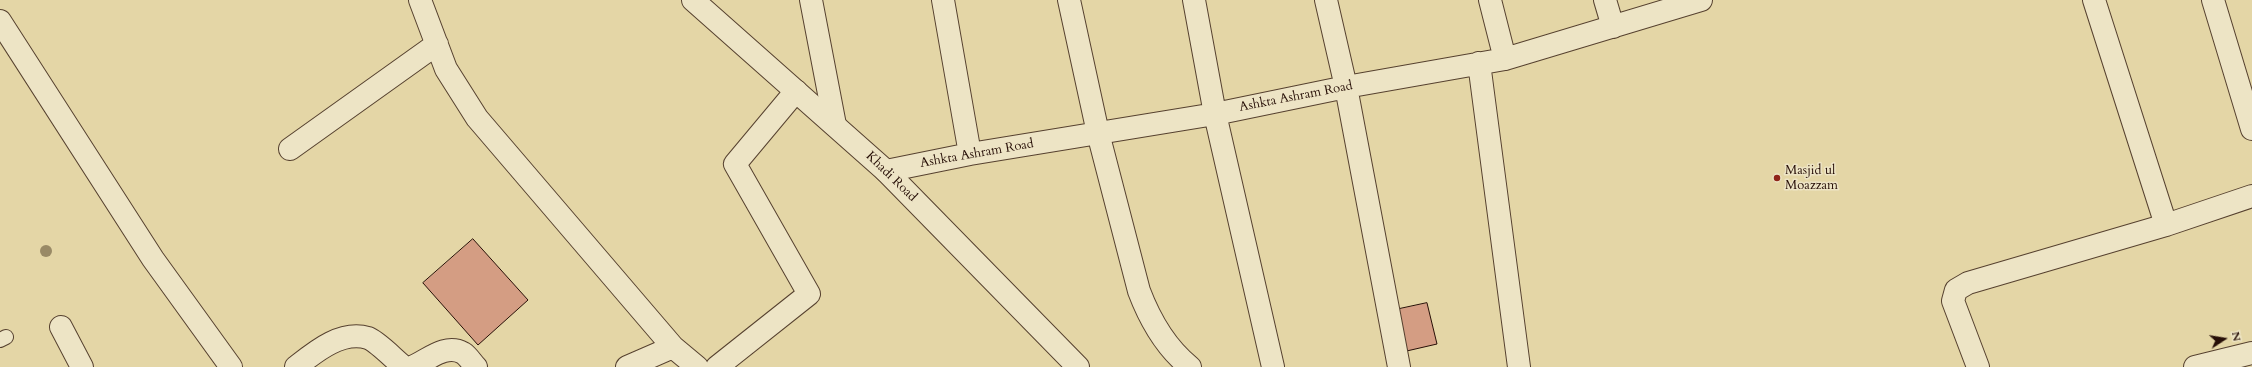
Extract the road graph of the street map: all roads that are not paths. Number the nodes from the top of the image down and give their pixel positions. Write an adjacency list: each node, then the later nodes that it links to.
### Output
1 (420, 0): 15 (street)
2 (693, 0): 19 (street, Khadi Road)
3 (811, 0): 21 (street)
4 (943, 0): 25 (street)
5 (1069, 0): 23 (street)
6 (1194, 0): 20 (street)
7 (1326, 0): 18 (street)
8 (1490, 0): 16 (street)
9 (1605, 0): 14 (street)
10 (1701, 0): 14 (street, Ashkta Ashram Road)
11 (2094, 0): 28 (street)
12 (2213, 0): 22 (street)
13 (0, 21): 33 (street)
14 (1613, 27): 16 (street, Ashkta Ashram Road)
15 (437, 44): 24 (street); 30 (street)
16 (1505, 59): 17 (street, Ashkta Ashram Road)
17 (1479, 63): 18 (street, Ashkta Ashram Road); 45 (street)
18 (1346, 87): 20 (street, Ashkta Ashram Road); 44 (street)
19 (796, 91): 21 (street, Khadi Road); 40 (street)
20 (1215, 114): 23 (street, Ashkta Ashram Road); 43 (street)
21 (835, 125): 26 (street, Khadi Road)
22 (2252, 129)
23 (1098, 133): 25 (street, Ashkta Ashram Road); 42 (street)
24 (290, 149)
25 (970, 154): 26 (street, Ashkta Ashram Road)
26 (886, 171): 41 (street, Khadi Road)
27 (2252, 196): 28 (street)
28 (2166, 225): 46 (street)
29 (62, 327): 32 (street)
30 (673, 347): 38 (street); 39 (street)
31 (2252, 353): 47 (street)
32 (82, 367)
33 (230, 367)
34 (296, 367): 35 (street)
35 (404, 367)
36 (412, 367): 37 (street)
37 (476, 367)
38 (626, 367)
39 (697, 367)
40 (717, 367)
41 (1078, 367)
42 (1190, 367)
43 (1273, 367)
44 (1399, 367)
45 (1519, 367)
46 (1978, 367)
47 (2195, 367)

